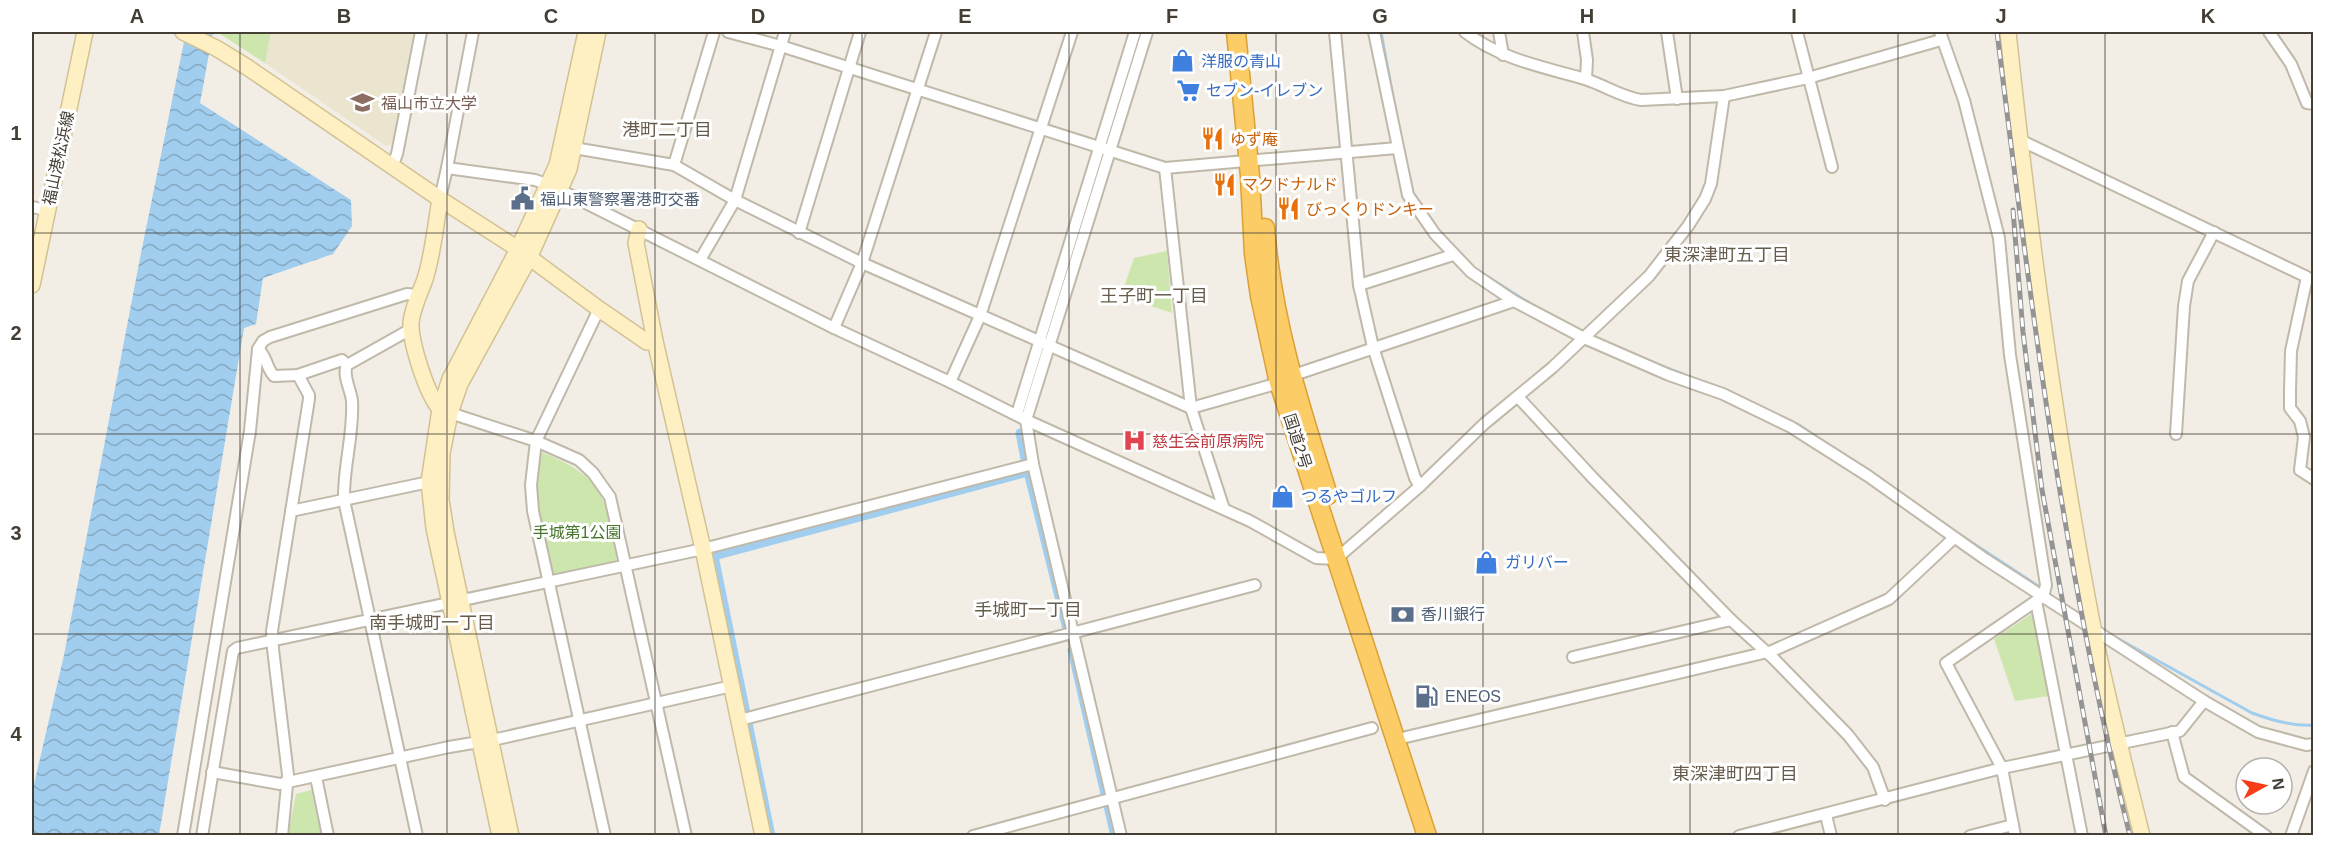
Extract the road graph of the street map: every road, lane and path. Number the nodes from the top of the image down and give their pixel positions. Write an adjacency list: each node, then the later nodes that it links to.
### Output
1 (85, 32): 52 (street, 福山港松浜線)
2 (183, 32): 44 (street)
3 (421, 32): 44 (street)
4 (473, 32): 46 (street)
5 (586, 32): 48 (street)
6 (598, 32): 38 (street)
7 (714, 32): 43 (street)
8 (728, 32): 27 (street)
9 (785, 32): 27 (street)
10 (860, 32): 29 (street)
11 (936, 32): 32 (street)
12 (1072, 32): 36 (street)
13 (1135, 32): 39 (street)
14 (1147, 32): 39 (street)
15 (1236, 32): 42 (highway, 国道2号)
16 (1248, 32): 42 (highway, 国道2号)
17 (1335, 32): 41 (street)
18 (1374, 32): 40 (street)
19 (1465, 32): 28 (street)
20 (1499, 32): 28 (street)
21 (1583, 32): 31 (street)
22 (1667, 32): 34 (street)
23 (1797, 32): 30 (street)
24 (2008, 32): 37 (street)
25 (2270, 32): 35 (street)
26 (1940, 36): 30 (street); 97 (street)
27 (781, 46): 29 (street); 50 (street)
28 (1503, 55): 31 (street)
29 (850, 68): 32 (street); 55 (street)
30 (1808, 78): 33 (street); 45 (street)
31 (1586, 79): 34 (street)
32 (918, 90): 36 (street); 59 (street)
33 (1724, 96): 34 (street); 69 (street)
34 (1677, 99)
35 (2313, 104)
36 (1040, 127): 39 (street); 66 (street)
37 (2020, 140): 54 (street); 101 (street)
38 (574, 148): 43 (street); 48 (street)
39 (1104, 148): 47 (street); 71 (street)
40 (1397, 148): 41 (street); 57 (street)
41 (1346, 153): 42 (street); 62 (street)
42 (1254, 160): 47 (street); 76 (highway, 国道2号)
43 (674, 165): 50 (street)
44 (392, 166): 49 (street)
45 (1833, 167)
46 (447, 168): 48 (street); 49 (street)
47 (1165, 168): 79 (street)
48 (555, 188): 53 (street); 56 (street)
49 (440, 199): 56 (street); 63 (street)
50 (735, 200): 55 (street); 58 (street)
51 (32, 207): 52 (street)
52 (47, 210): 61 (street, 福山港松浜線)
53 (639, 229): 58 (street); 70 (street)
54 (2214, 232): 60 (street); 82 (street)
55 (799, 233): 59 (street)
56 (524, 253): 65 (street); 80 (street)
57 (1453, 255): 62 (street); 64 (street)
58 (700, 260): 67 (street)
59 (862, 263): 66 (street); 67 (street)
60 (2310, 276): 85 (street)
61 (32, 285)
62 (1359, 285): 72 (street)
63 (417, 295): 68 (street); 73 (street)
64 (1514, 301): 69 (street); 72 (street)
65 (599, 309): 70 (street); 83 (street)
66 (980, 316): 71 (street); 77 (street)
67 (834, 328): 77 (street)
68 (411, 329): 74 (street); 80 (street)
69 (1584, 338): 78 (street); 91 (street)
70 (655, 341): 92 (street)
71 (1043, 344): 79 (street); 81 (street)
72 (1373, 347): 76 (street); 87 (street)
73 (258, 349): 75 (street); 128 (street)
74 (347, 365): 75 (street); 88 (street)
75 (298, 375): 90 (street)
76 (1285, 379): 79 (street); 93 (highway, 国道2号)
77 (950, 382): 81 (street)
78 (1518, 397): 87 (street); 100 (street)
79 (1191, 408): 89 (street)
80 (445, 411): 83 (street); 86 (street); 98 (street)
81 (1022, 417): 84 (street); 89 (street)
82 (2176, 434)
83 (536, 441): 94 (street); 95 (street)
84 (1033, 464): 92 (street); 102 (street)
85 (2313, 479)
86 (429, 482): 88 (street); 98 (street)
87 (1420, 486): 93 (street)
88 (344, 500): 90 (street); 99 (street)
89 (1224, 509): 93 (street)
90 (291, 511): 103 (street)
91 (1954, 538): 97 (street); 104 (street)
92 (703, 549): 94 (street); 106 (street)
93 (1341, 555): 113 (highway, 国道2号); 140 (highway, 国道2号)
94 (625, 566): 95 (street); 108 (street)
95 (548, 581): 98 (street); 110 (street)
96 (1255, 585): 102 (street)
97 (2040, 599): 101 (street); 117 (street); 119 (street)
98 (455, 602): 99 (street); 114 (street)
99 (370, 619): 103 (street); 118 (street)
100 (1731, 620): 104 (street); 105 (street)
101 (2094, 630): 107 (street); 115 (street)
102 (1073, 632): 109 (street); 124 (street)
103 (272, 640): 121 (street); 123 (street)
104 (1766, 653): 113 (street); 125 (street)
105 (1573, 657)
106 (732, 686): 108 (street); 109 (street)
107 (2204, 701): 112 (street); 116 (street)
108 (656, 702): 110 (street); 136 (street)
109 (740, 720): 137 (street)
110 (580, 721): 114 (street); 135 (street)
111 (1372, 728): 124 (street)
112 (2172, 732): 115 (street); 147 (street)
113 (1406, 737): 141 (highway, 国道2号)
114 (485, 741): 118 (street); 133 (street); 134 (street)
115 (2120, 742): 117 (street); 146 (street)
116 (2313, 744)
117 (2066, 755): 119 (street); 145 (street)
118 (400, 759): 122 (street); 132 (street)
119 (2002, 768): 125 (street); 127 (street)
120 (2313, 771): 148 (street)
121 (212, 772): 123 (street); 129 (street)
122 (316, 777): 123 (street); 131 (street)
123 (288, 783): 130 (street)
124 (1112, 797): 138 (street); 139 (street)
125 (1885, 800): 126 (street)
126 (1826, 815): 142 (street); 143 (street)
127 (2014, 830): 144 (street)
128 (183, 836)
129 (202, 836)
130 (282, 836)
131 (328, 836)
132 (417, 836)
133 (500, 836)
134 (511, 836)
135 (605, 836)
136 (686, 836)
137 (763, 836)
138 (973, 836)
139 (1120, 836)
140 (1427, 836)
141 (1440, 836)
142 (1739, 836)
143 (1831, 836)
144 (1970, 836)
145 (2082, 836)
146 (2142, 836)
147 (2266, 836)
148 (2291, 836)

